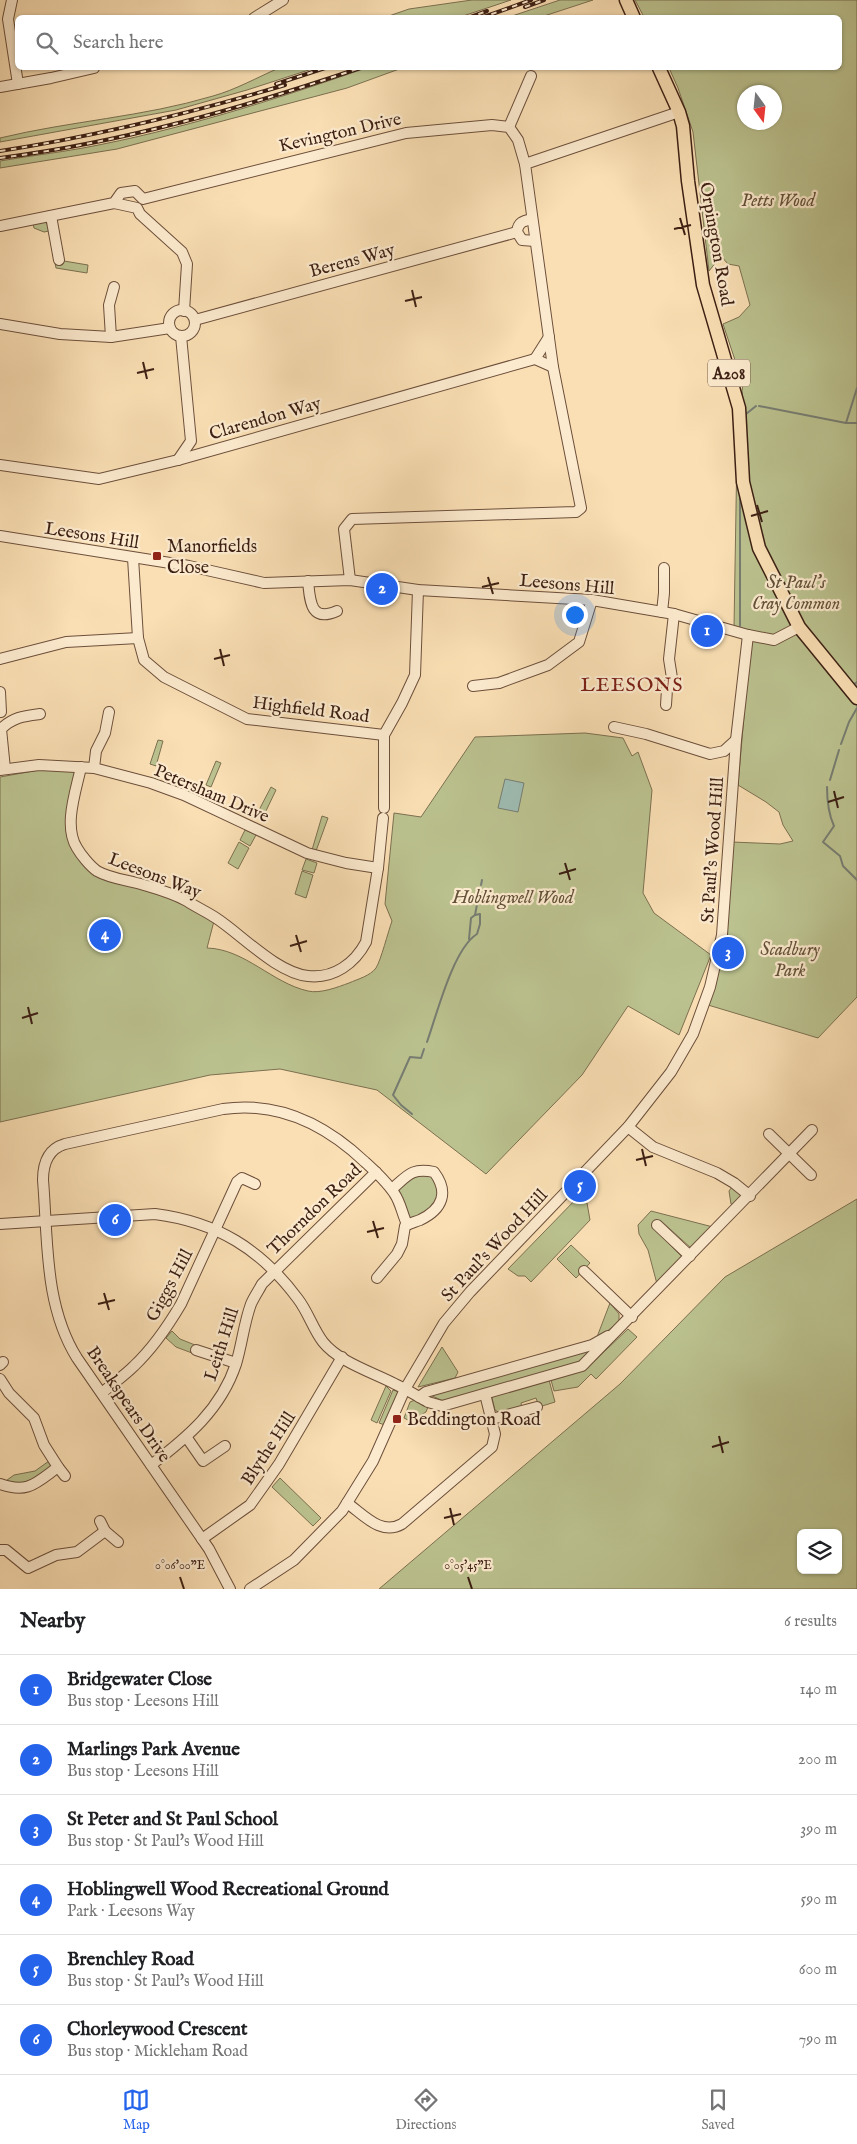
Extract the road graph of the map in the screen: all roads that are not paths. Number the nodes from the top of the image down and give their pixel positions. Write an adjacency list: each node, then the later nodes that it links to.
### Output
1 (12, 0): 6 (street)
2 (283, 0): 4 (street)
3 (626, 1): 5 (main road)
4 (259, 15)
5 (633, 15)
6 (4, 19): 10 (street)
7 (85, 70): 10 (street)
8 (660, 70): 12 (main road, Orpington Road / A208)
9 (531, 76): 13 (street)
10 (18, 84): 11 (street)
11 (0, 87)
12 (679, 112): 14 (street); 48 (main road, Orpington Road / A208)
13 (509, 127): 14 (street); 15 (street, Kevington Drive)
14 (525, 164): 19 (street)
15 (143, 199): 16 (street, Kevington Drive); 17 (street)
16 (114, 203): 17 (street); 18 (street, Kevington Drive)
17 (137, 208): 25 (street)
18 (51, 216): 20 (street, Kevington Drive); 23 (street)
19 (532, 220): 21 (street, Berens Way); 22 (street)
20 (0, 226)
21 (517, 232): 22 (street); 26 (street, Berens Way)
22 (534, 241): 31 (street)
23 (59, 260)
24 (114, 287): 30 (street)
25 (184, 311): 26 (street); 28 (street)
26 (194, 320): 29 (street)
27 (0, 324): 30 (street)
28 (170, 328): 29 (street); 30 (street)
29 (181, 336): 34 (street)
30 (111, 337)
31 (549, 337): 32 (street); 33 (street)
32 (535, 359): 33 (street); 35 (street, Clarendon Way)
33 (553, 367): 41 (street)
34 (190, 441): 35 (street); 36 (street)
35 (209, 450): 36 (street, Clarendon Way)
36 (178, 460): 37 (street, Clarendon Way)
37 (0, 465)
38 (0, 536): 39 (street, Leesons Hill)
39 (133, 558): 42 (street, Leesons Hill); 50 (street, Highfield Road)
40 (664, 568): 46 (street)
41 (350, 580): 42 (street, Leesons Hill); 43 (street, Leesons Hill)
42 (308, 581): 45 (street)
43 (418, 590): 44 (street, Leesons Hill); 60 (street, Highfield Road)
44 (592, 600): 46 (street, Leesons Hill); 52 (street)
45 (337, 611)
46 (662, 612): 47 (street, Leesons Hill)
47 (674, 614): 49 (street, Leesons Hill); 55 (street)
48 (799, 627): 49 (street, Leesons Hill); 54 (main road, A208)
49 (748, 635): 61 (street, St Paul's Wood Hill)
50 (138, 638): 51 (street); 60 (street, Highfield Road)
51 (0, 659)
52 (474, 686)
53 (0, 692): 56 (street)
54 (857, 698)
55 (666, 705)
56 (1, 712)
57 (109, 712): 63 (street)
58 (40, 714): 64 (street)
59 (614, 727): 61 (street)
60 (384, 735): 65 (street, Highfield Road)
61 (736, 740): 67 (street, St Paul's Wood Hill)
62 (81, 767): 63 (street, Petersham Drive); 64 (street, Petersham Drive); 66 (street, Leesons Way)
63 (94, 768): 66 (street, Petersham Drive)
64 (2, 770)
65 (383, 813): 66 (street, Leesons Way)
66 (378, 868)
67 (628, 1128): 75 (street); 91 (street, St Paul's Wood Hill)
68 (812, 1130): 70 (street)
69 (769, 1134): 70 (street)
70 (790, 1154): 72 (street); 75 (street)
71 (376, 1172): 74 (street, Breakspears Drive); 76 (street, Breakspears Drive); 82 (street, Thorndon Road)
72 (811, 1175)
73 (255, 1184): 80 (street, Giggs Hill)
74 (392, 1189): 78 (street); 78 (street)
75 (750, 1196): 81 (street)
76 (47, 1220): 77 (street); 80 (street); 92 (street, Breakspears Drive)
77 (0, 1224)
78 (407, 1224): 84 (street)
79 (657, 1225): 81 (street)
80 (215, 1229): 82 (street); 92 (street, Giggs Hill)
81 (690, 1256): 85 (street)
82 (274, 1270): 88 (street); 89 (street, Leith Hill)
83 (584, 1271): 85 (street)
84 (377, 1278)
85 (632, 1317): 86 (street)
86 (618, 1331): 93 (street); 94 (street)
87 (196, 1350): 89 (street)
88 (342, 1357): 91 (street); 106 (street, Blythe Hill)
89 (236, 1363): 97 (street, Leith Hill)
90 (0, 1379): 100 (street)
91 (405, 1389): 94 (street); 103 (street, St Paul's Wood Hill)
92 (102, 1394): 99 (street, Breakspears Drive)
93 (485, 1394): 94 (street); 96 (street)
94 (419, 1397)
95 (537, 1407): 96 (street)
96 (492, 1419): 103 (street)
97 (187, 1438): 98 (street); 99 (street, Leith Hill)
98 (225, 1446)
99 (151, 1465): 106 (street, Breakspears Drive)
100 (58, 1467): 101 (street); 102 (street)
101 (65, 1476)
102 (0, 1484)
103 (348, 1503): 110 (street, St Paul's Wood Hill)
104 (100, 1521): 105 (street)
105 (105, 1531): 107 (street); 108 (street)
106 (202, 1539): 109 (street, Breakspears Drive)
107 (118, 1542)
108 (0, 1550)
109 (230, 1589)
110 (250, 1589)

